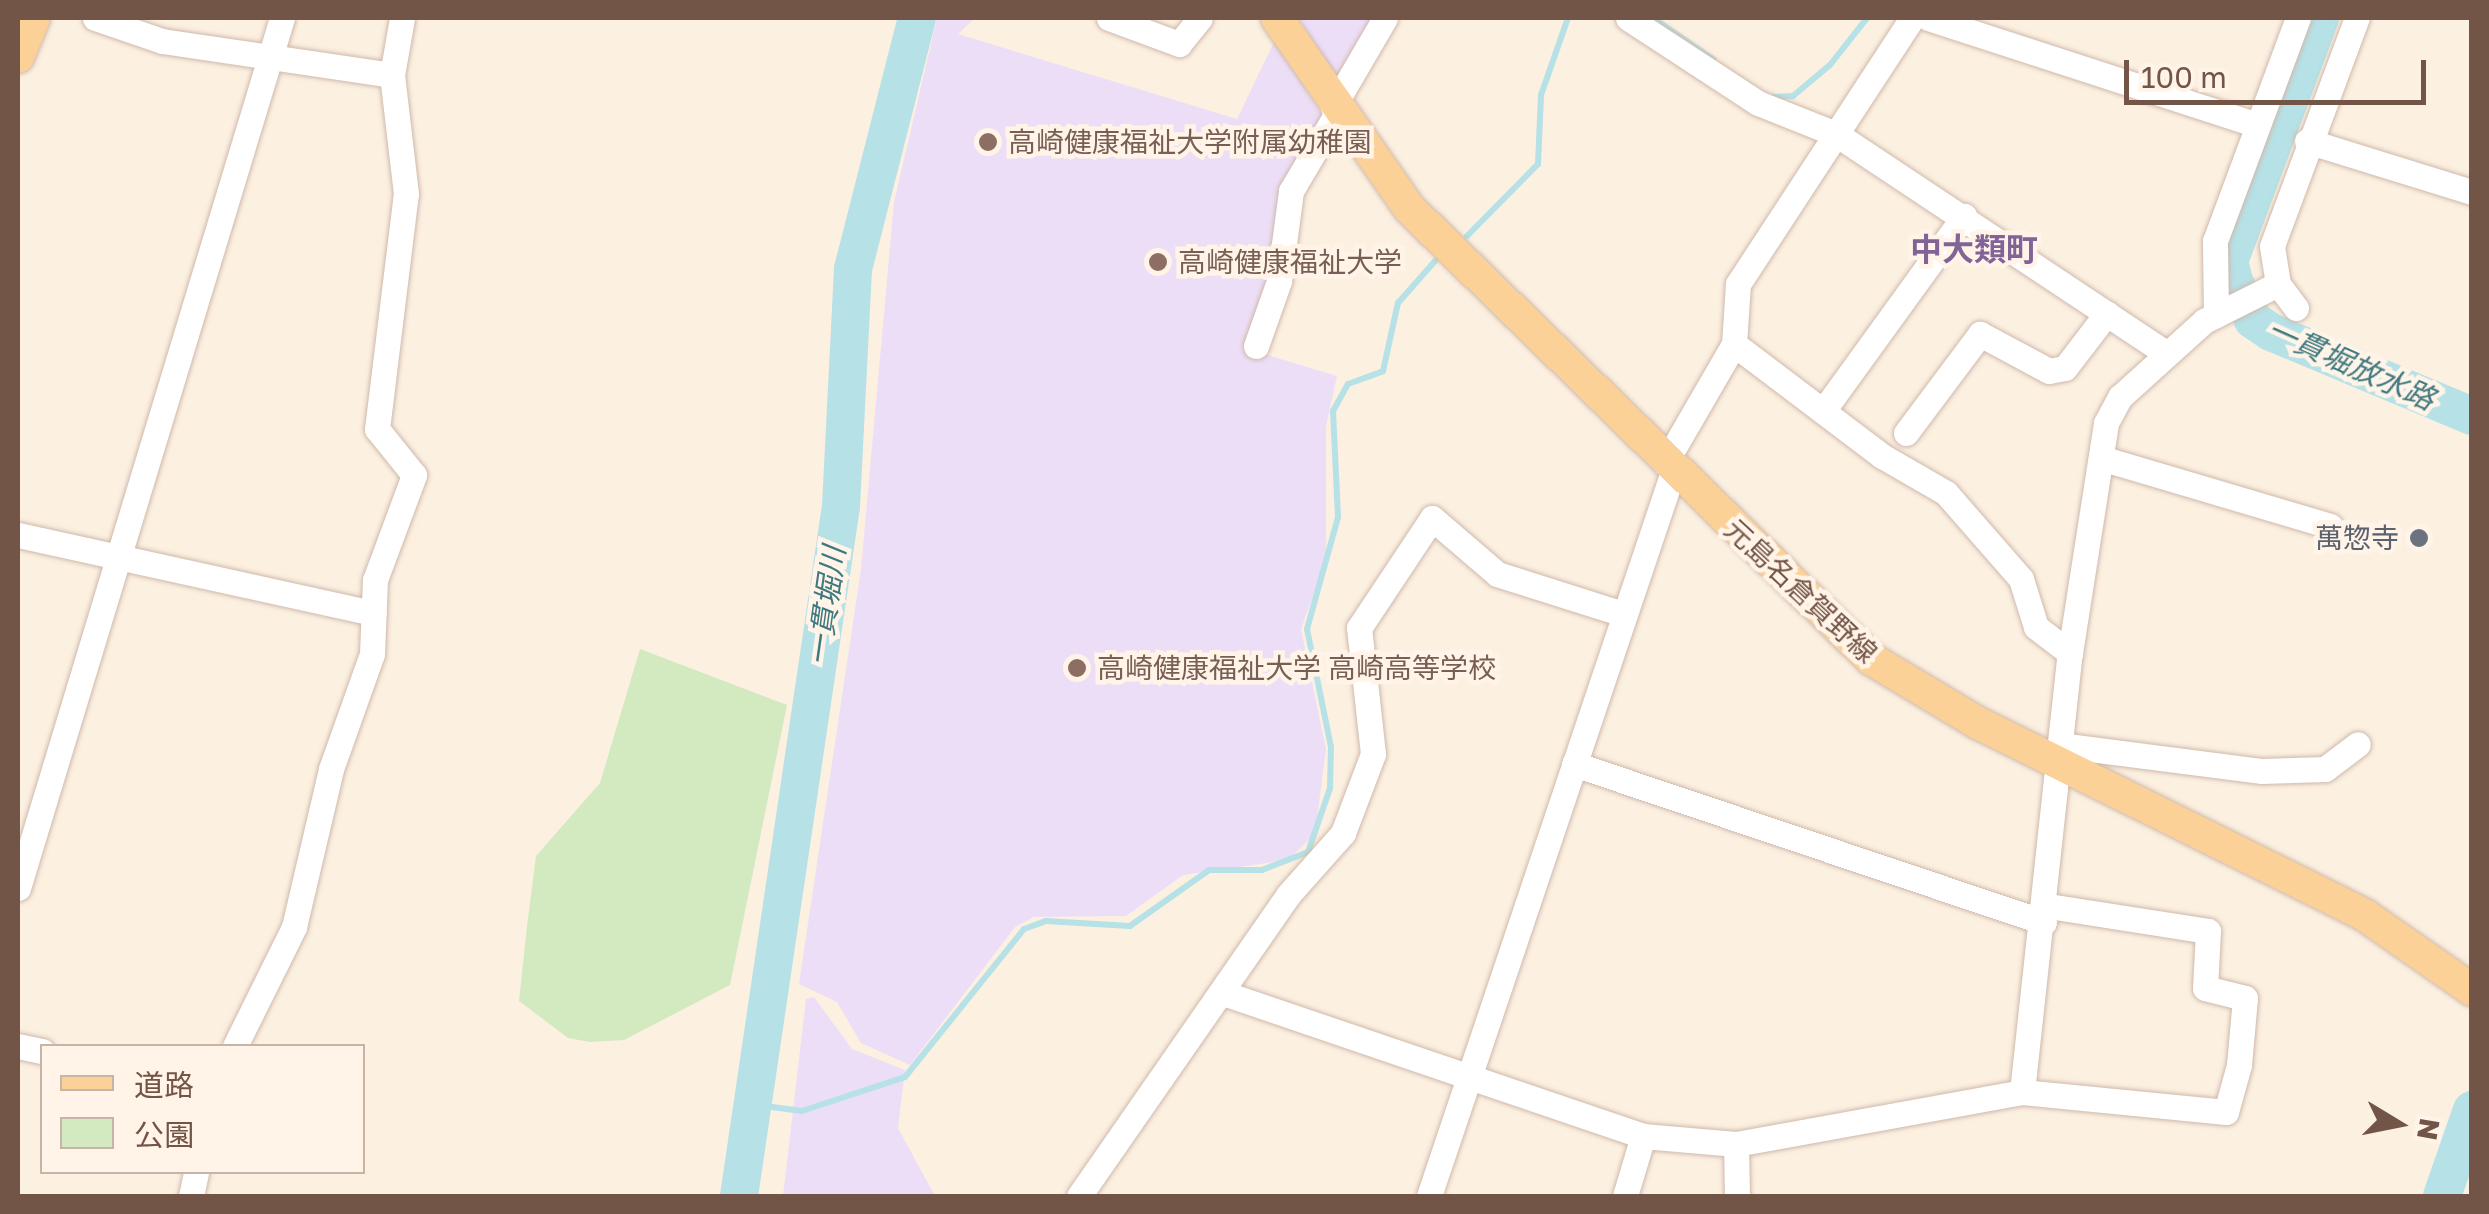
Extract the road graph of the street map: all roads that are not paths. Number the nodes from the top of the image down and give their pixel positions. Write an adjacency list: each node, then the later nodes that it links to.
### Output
1 (34, 18): 14 (main road)
2 (95, 18): 15 (street)
3 (282, 18): 15 (street)
4 (402, 18): 16 (street)
5 (1109, 18): 6 (street)
6 (1200, 18)
7 (1277, 18): 17 (main road, 元島名倉賀野線)
8 (1385, 18): 17 (street)
9 (1628, 18): 19 (street)
10 (1912, 18): 19 (street)
11 (1928, 18): 18 (street)
12 (2298, 18): 18 (street)
13 (2357, 18): 20 (street)
14 (18, 57)
15 (268, 60): 16 (street); 36 (street)
16 (392, 76): 37 (street)
17 (1335, 110): 28 (street); 33 (main road, 元島名倉賀野線)
18 (2255, 124): 25 (street)
19 (1836, 134): 22 (street); 27 (street)
20 (2307, 141): 21 (street); 23 (street)
21 (2472, 192)
22 (1964, 216): 26 (street); 30 (street)
23 (2271, 286): 24 (street); 25 (street)
24 (2296, 308)
25 (2224, 311): 29 (street)
26 (2107, 313): 29 (street); 31 (street)
27 (1734, 344): 30 (street); 33 (street)
28 (1256, 346)
29 (2166, 354): 32 (street)
30 (1823, 410): 39 (street)
31 (1906, 433)
32 (2101, 458): 34 (street); 39 (street)
33 (1668, 468): 38 (street); 41 (main road, 元島名倉賀野線)
34 (2330, 526)
35 (18, 535): 36 (street)
36 (118, 559): 37 (street); 43 (street)
37 (374, 614): 47 (street)
38 (1623, 614): 42 (street); 46 (street)
39 (2070, 653): 41 (street)
40 (2358, 744): 41 (street)
41 (2066, 754): 44 (street); 45 (main road, 元島名倉賀野線)
42 (1574, 764): 44 (street); 48 (street)
43 (18, 888)
44 (2046, 914): 49 (street); 49 (street)
45 (2470, 988)
46 (1226, 994): 48 (street); 52 (street)
47 (236, 1044)
48 (1469, 1079): 50 (street); 53 (street)
49 (2022, 1092): 51 (street)
50 (1643, 1136): 51 (street); 54 (street)
51 (1736, 1144): 55 (street)
52 (1079, 1196)
53 (1429, 1196)
54 (1625, 1196)
55 (1737, 1196)

